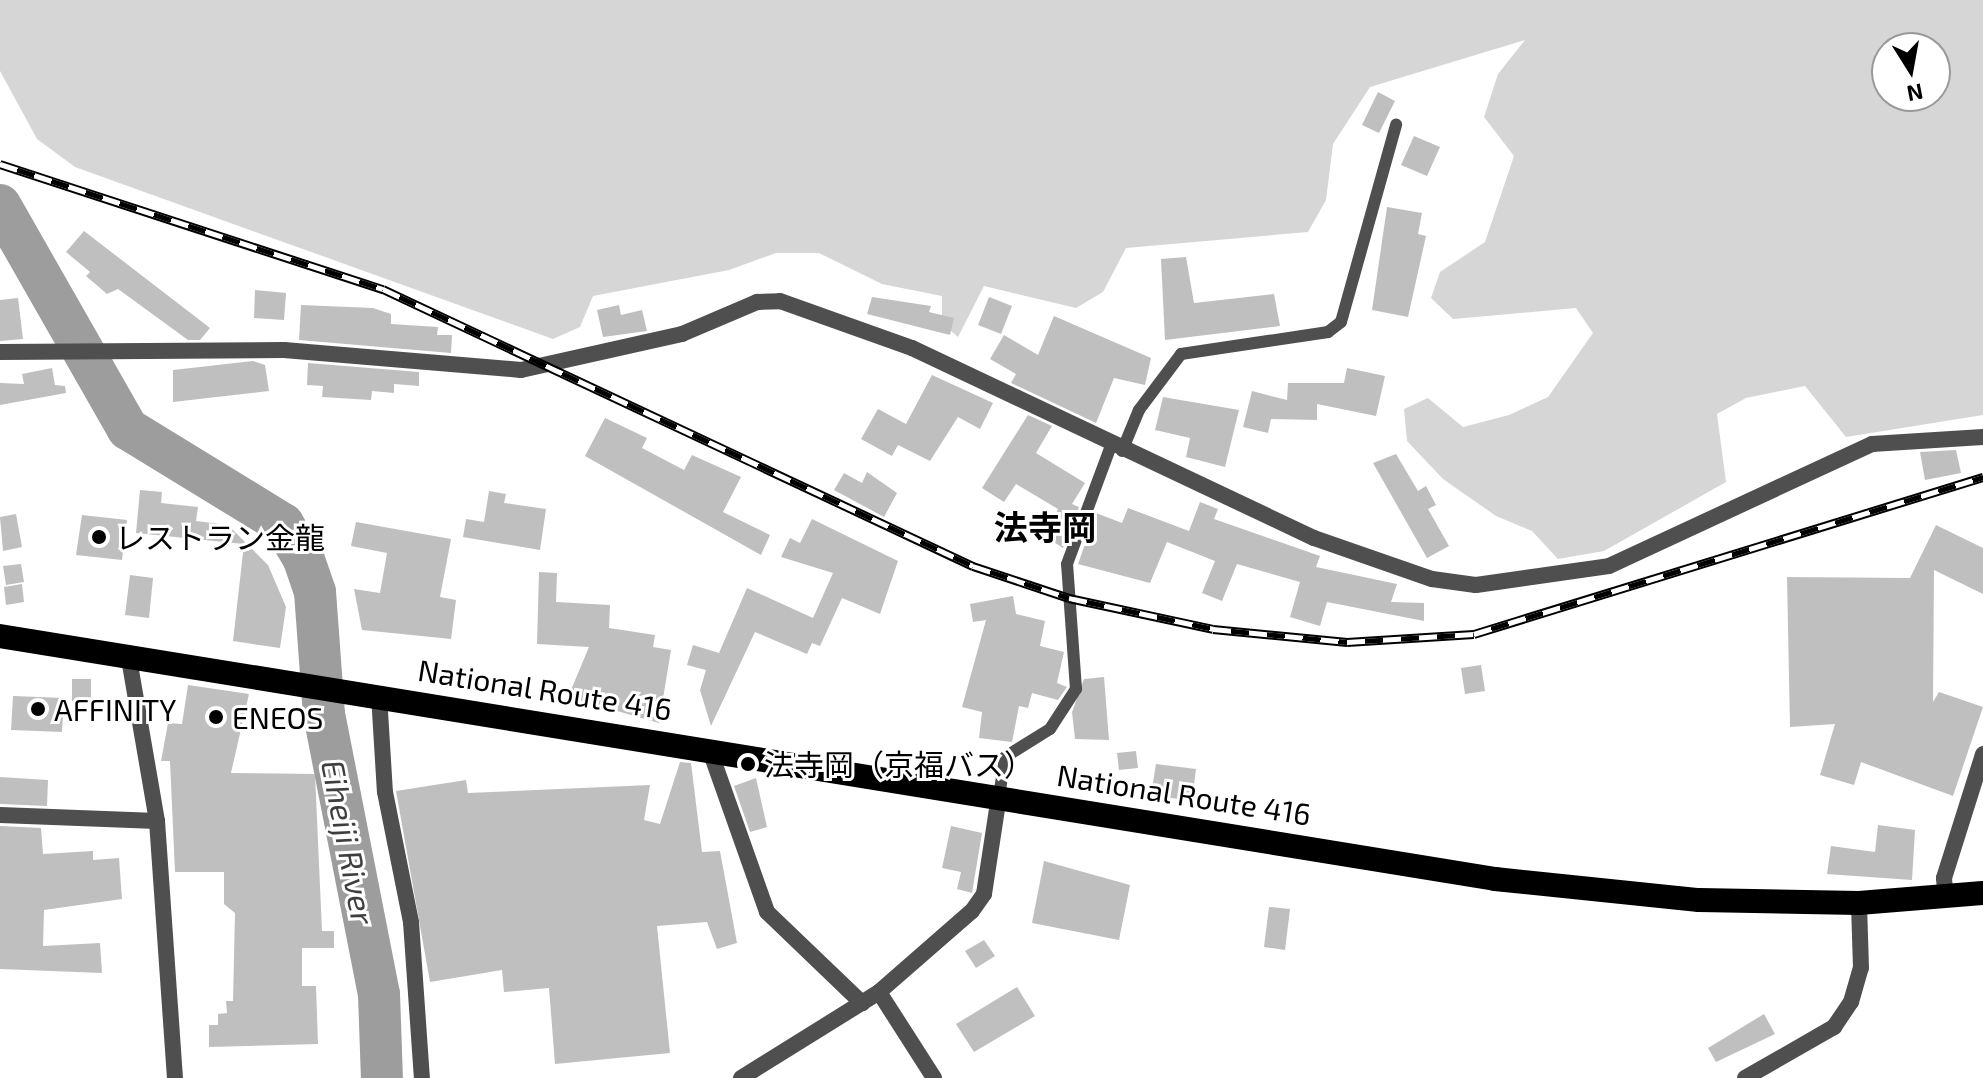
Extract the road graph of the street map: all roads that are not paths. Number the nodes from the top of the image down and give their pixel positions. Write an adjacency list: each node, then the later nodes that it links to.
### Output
1 (1396, 125): 4 (lane)
2 (0, 352): 4 (street)
3 (1983, 437): 4 (street)
4 (1116, 449): 10 (lane)
5 (0, 636): 6 (highway, National Route 416)
6 (128, 653): 7 (highway, National Route 416); 12 (street)
7 (368, 693): 8 (highway, National Route 416); 19 (street)
8 (709, 748): 10 (highway, National Route 416); 17 (street)
9 (1983, 754): 14 (street)
10 (999, 796): 15 (highway, National Route 416); 16 (street)
11 (0, 815): 12 (street)
12 (157, 821): 18 (street)
13 (1983, 893): 14 (highway, National Route 416)
14 (1946, 898): 15 (highway, National Route 416)
15 (1859, 903): 22 (street)
16 (879, 992): 17 (street); 21 (street)
17 (862, 1003): 20 (street)
18 (175, 1078)
19 (422, 1078)
20 (741, 1078)
21 (934, 1078)
22 (1745, 1078)

